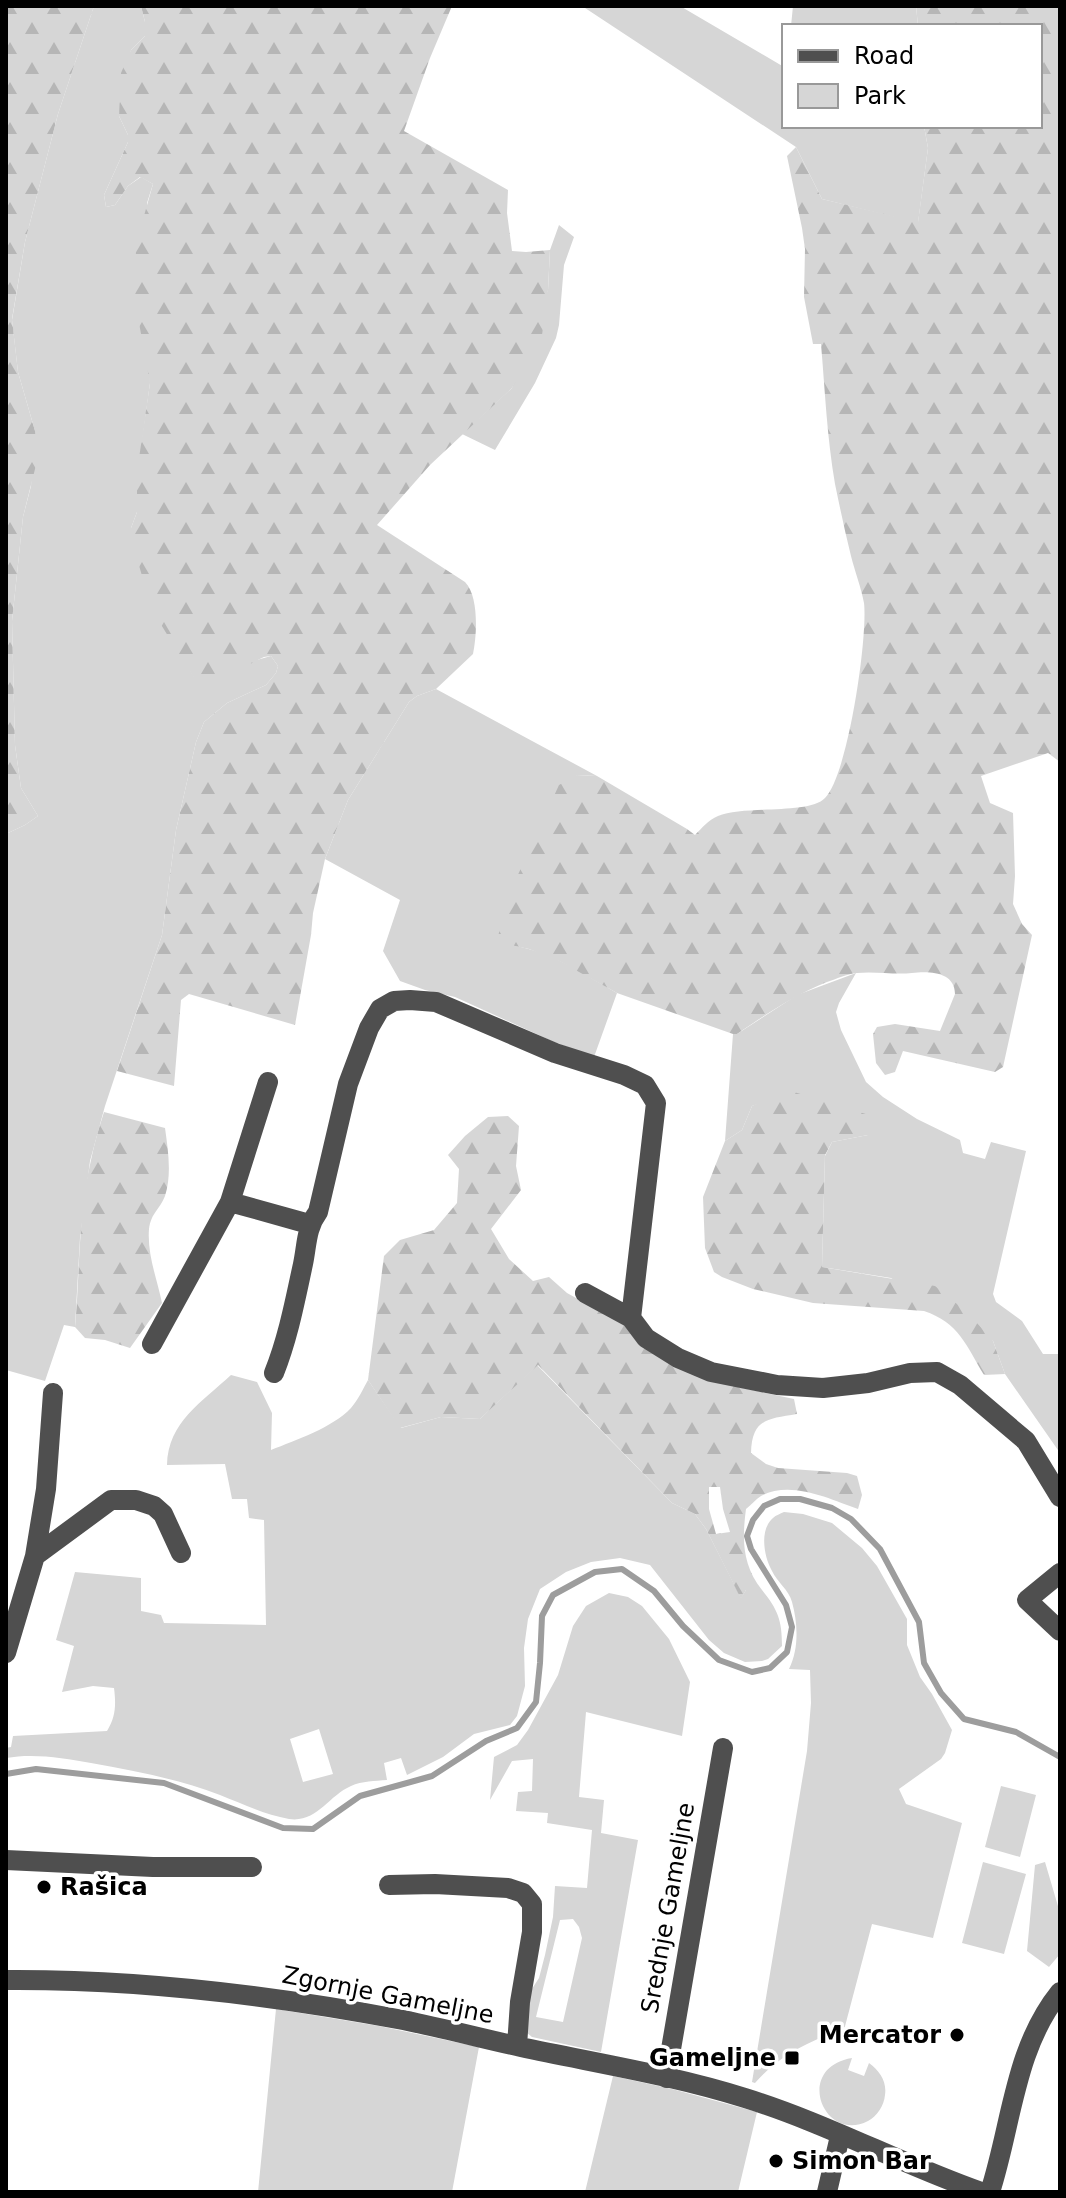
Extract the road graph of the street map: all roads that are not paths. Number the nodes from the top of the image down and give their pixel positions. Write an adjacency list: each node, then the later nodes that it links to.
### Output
1 (268, 1082): 2 (street)
2 (230, 1202): 3 (street); 6 (street)
3 (309, 1224): 5 (street); 7 (street)
4 (585, 1293): 5 (street)
5 (631, 1318): 9 (street)
6 (152, 1344)
7 (274, 1373)
8 (53, 1393): 11 (street)
9 (1060, 1497)
10 (181, 1553): 11 (street)
11 (35, 1556): 14 (street)
12 (1060, 1573): 13 (street)
13 (1060, 1631)
14 (6, 1653)
15 (723, 1748): 22 (street, Srednje Gameljne)
16 (6, 1860): 17 (street)
17 (252, 1867)
18 (389, 1885): 21 (street, Zgornje Gameljne)
19 (6, 1980): 21 (street, Zgornje Gameljne)
20 (1060, 1992): 27 (street)
21 (517, 2046): 22 (street)
22 (666, 2078): 23 (street)
23 (840, 2136): 24 (street); 25 (street)
24 (936, 2184): 26 (street)
25 (827, 2192)
26 (981, 2192)
27 (990, 2192)

